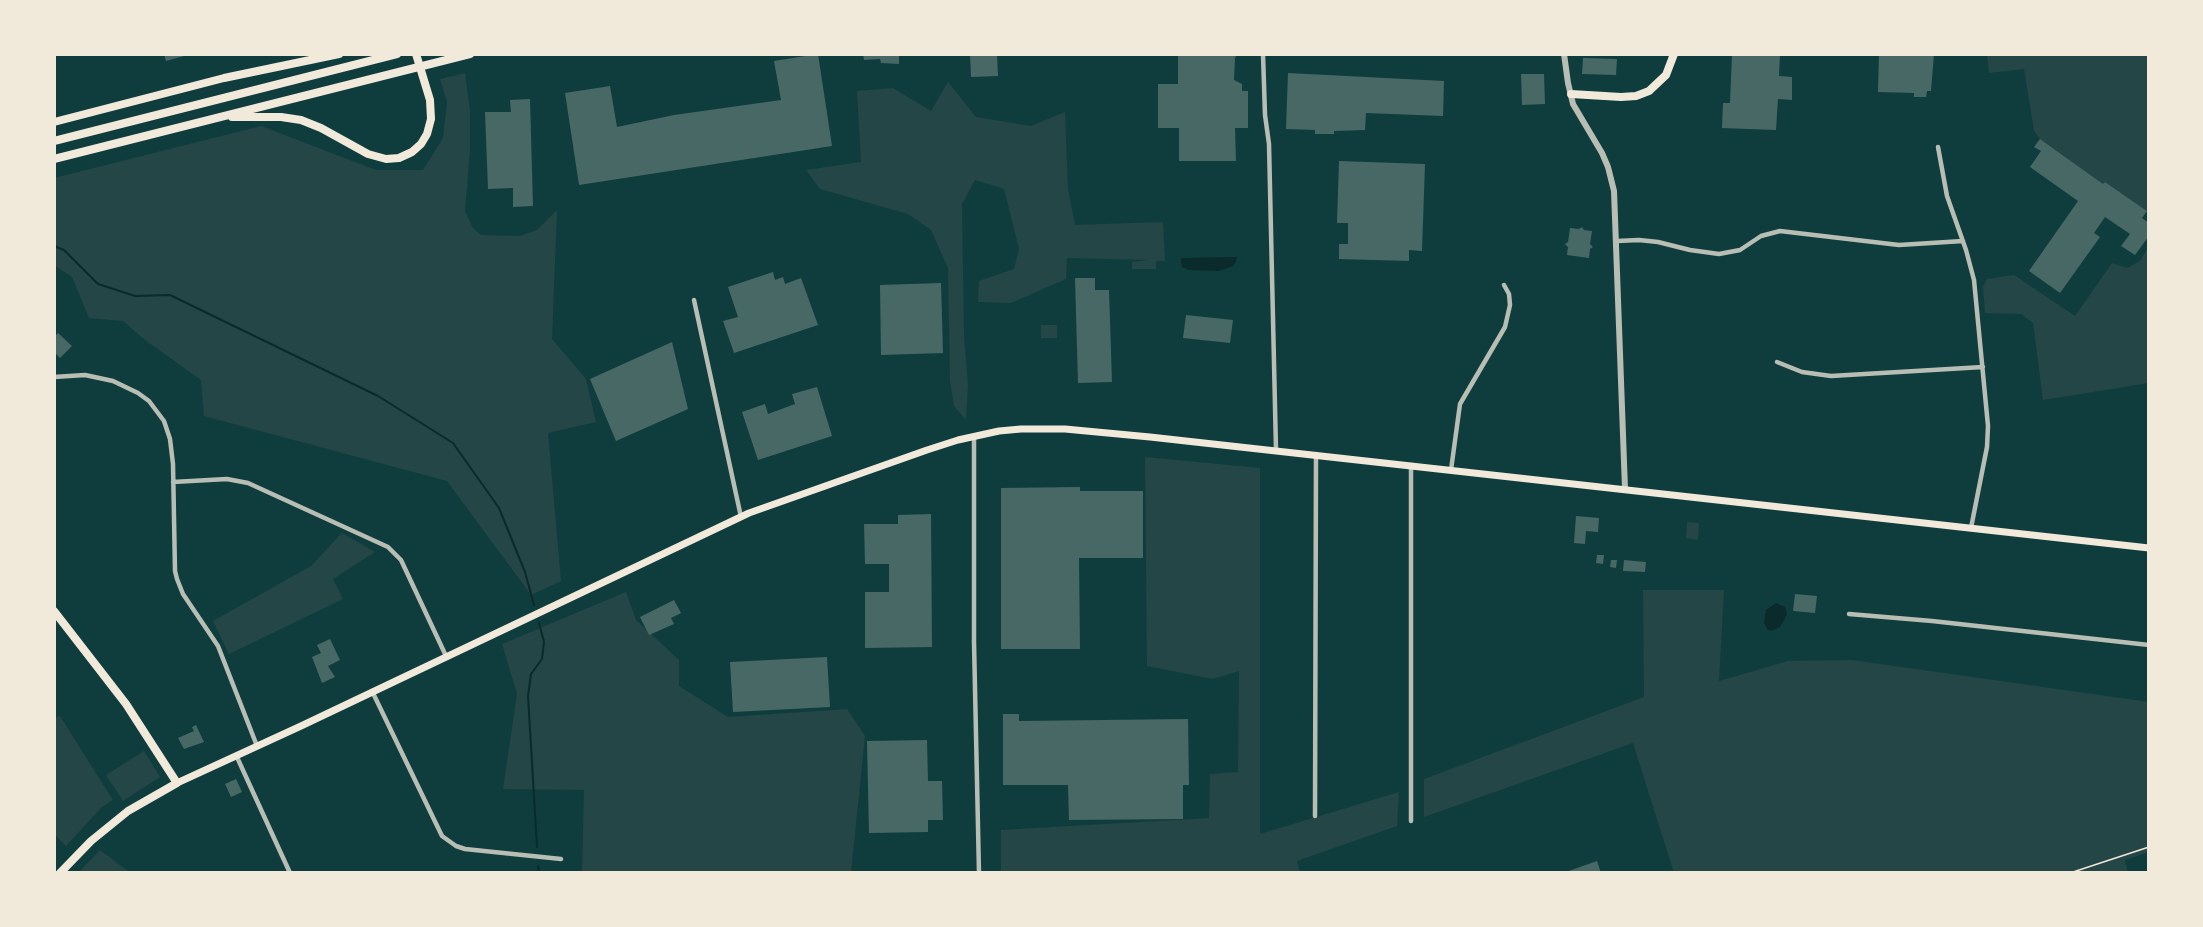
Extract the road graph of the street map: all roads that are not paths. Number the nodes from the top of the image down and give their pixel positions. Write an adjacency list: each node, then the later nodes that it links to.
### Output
1 (339, 54): 13 (main road)
2 (397, 54): 14 (main road)
3 (416, 54): 10 (main road)
4 (432, 54): 9 (main road)
5 (470, 54): 9 (main road)
6 (1263, 54): 25 (street)
7 (1564, 54): 11 (street)
8 (1674, 54): 11 (main road)
9 (444, 60): 10 (main road)
10 (421, 66): 12 (main road); 12 (main road)
11 (1571, 94): 17 (street)
12 (218, 118): 16 (main road)
13 (54, 122)
14 (54, 141)
15 (1938, 147): 18 (street)
16 (54, 159)
17 (1617, 241): 18 (street); 30 (street)
18 (1963, 241): 22 (street)
19 (1504, 285): 28 (street)
20 (693, 300): 31 (street)
21 (1777, 362): 22 (street)
22 (1983, 367): 32 (street)
23 (54, 377): 29 (street)
24 (974, 436): 25 (main road); 31 (main road); 47 (street)
25 (1276, 450): 26 (main road)
26 (1317, 454): 27 (main road); 42 (street)
27 (1411, 465): 28 (main road); 43 (street)
28 (1450, 470): 30 (main road)
29 (173, 482): 37 (street); 39 (street)
30 (1625, 489): 32 (main road)
31 (741, 517): 37 (main road)
32 (1971, 528): 33 (main road)
33 (2149, 548)
34 (54, 611): 41 (main road)
35 (1849, 614): 36 (street)
36 (2149, 645)
37 (446, 656): 38 (main road)
38 (372, 691): 39 (main road); 44 (street)
39 (257, 746): 40 (main road)
40 (236, 755): 41 (main road); 46 (street)
41 (177, 783): 45 (main road)
42 (1315, 816)
43 (1411, 821)
44 (561, 859)
45 (60, 873)
46 (290, 873)
47 (979, 873)

